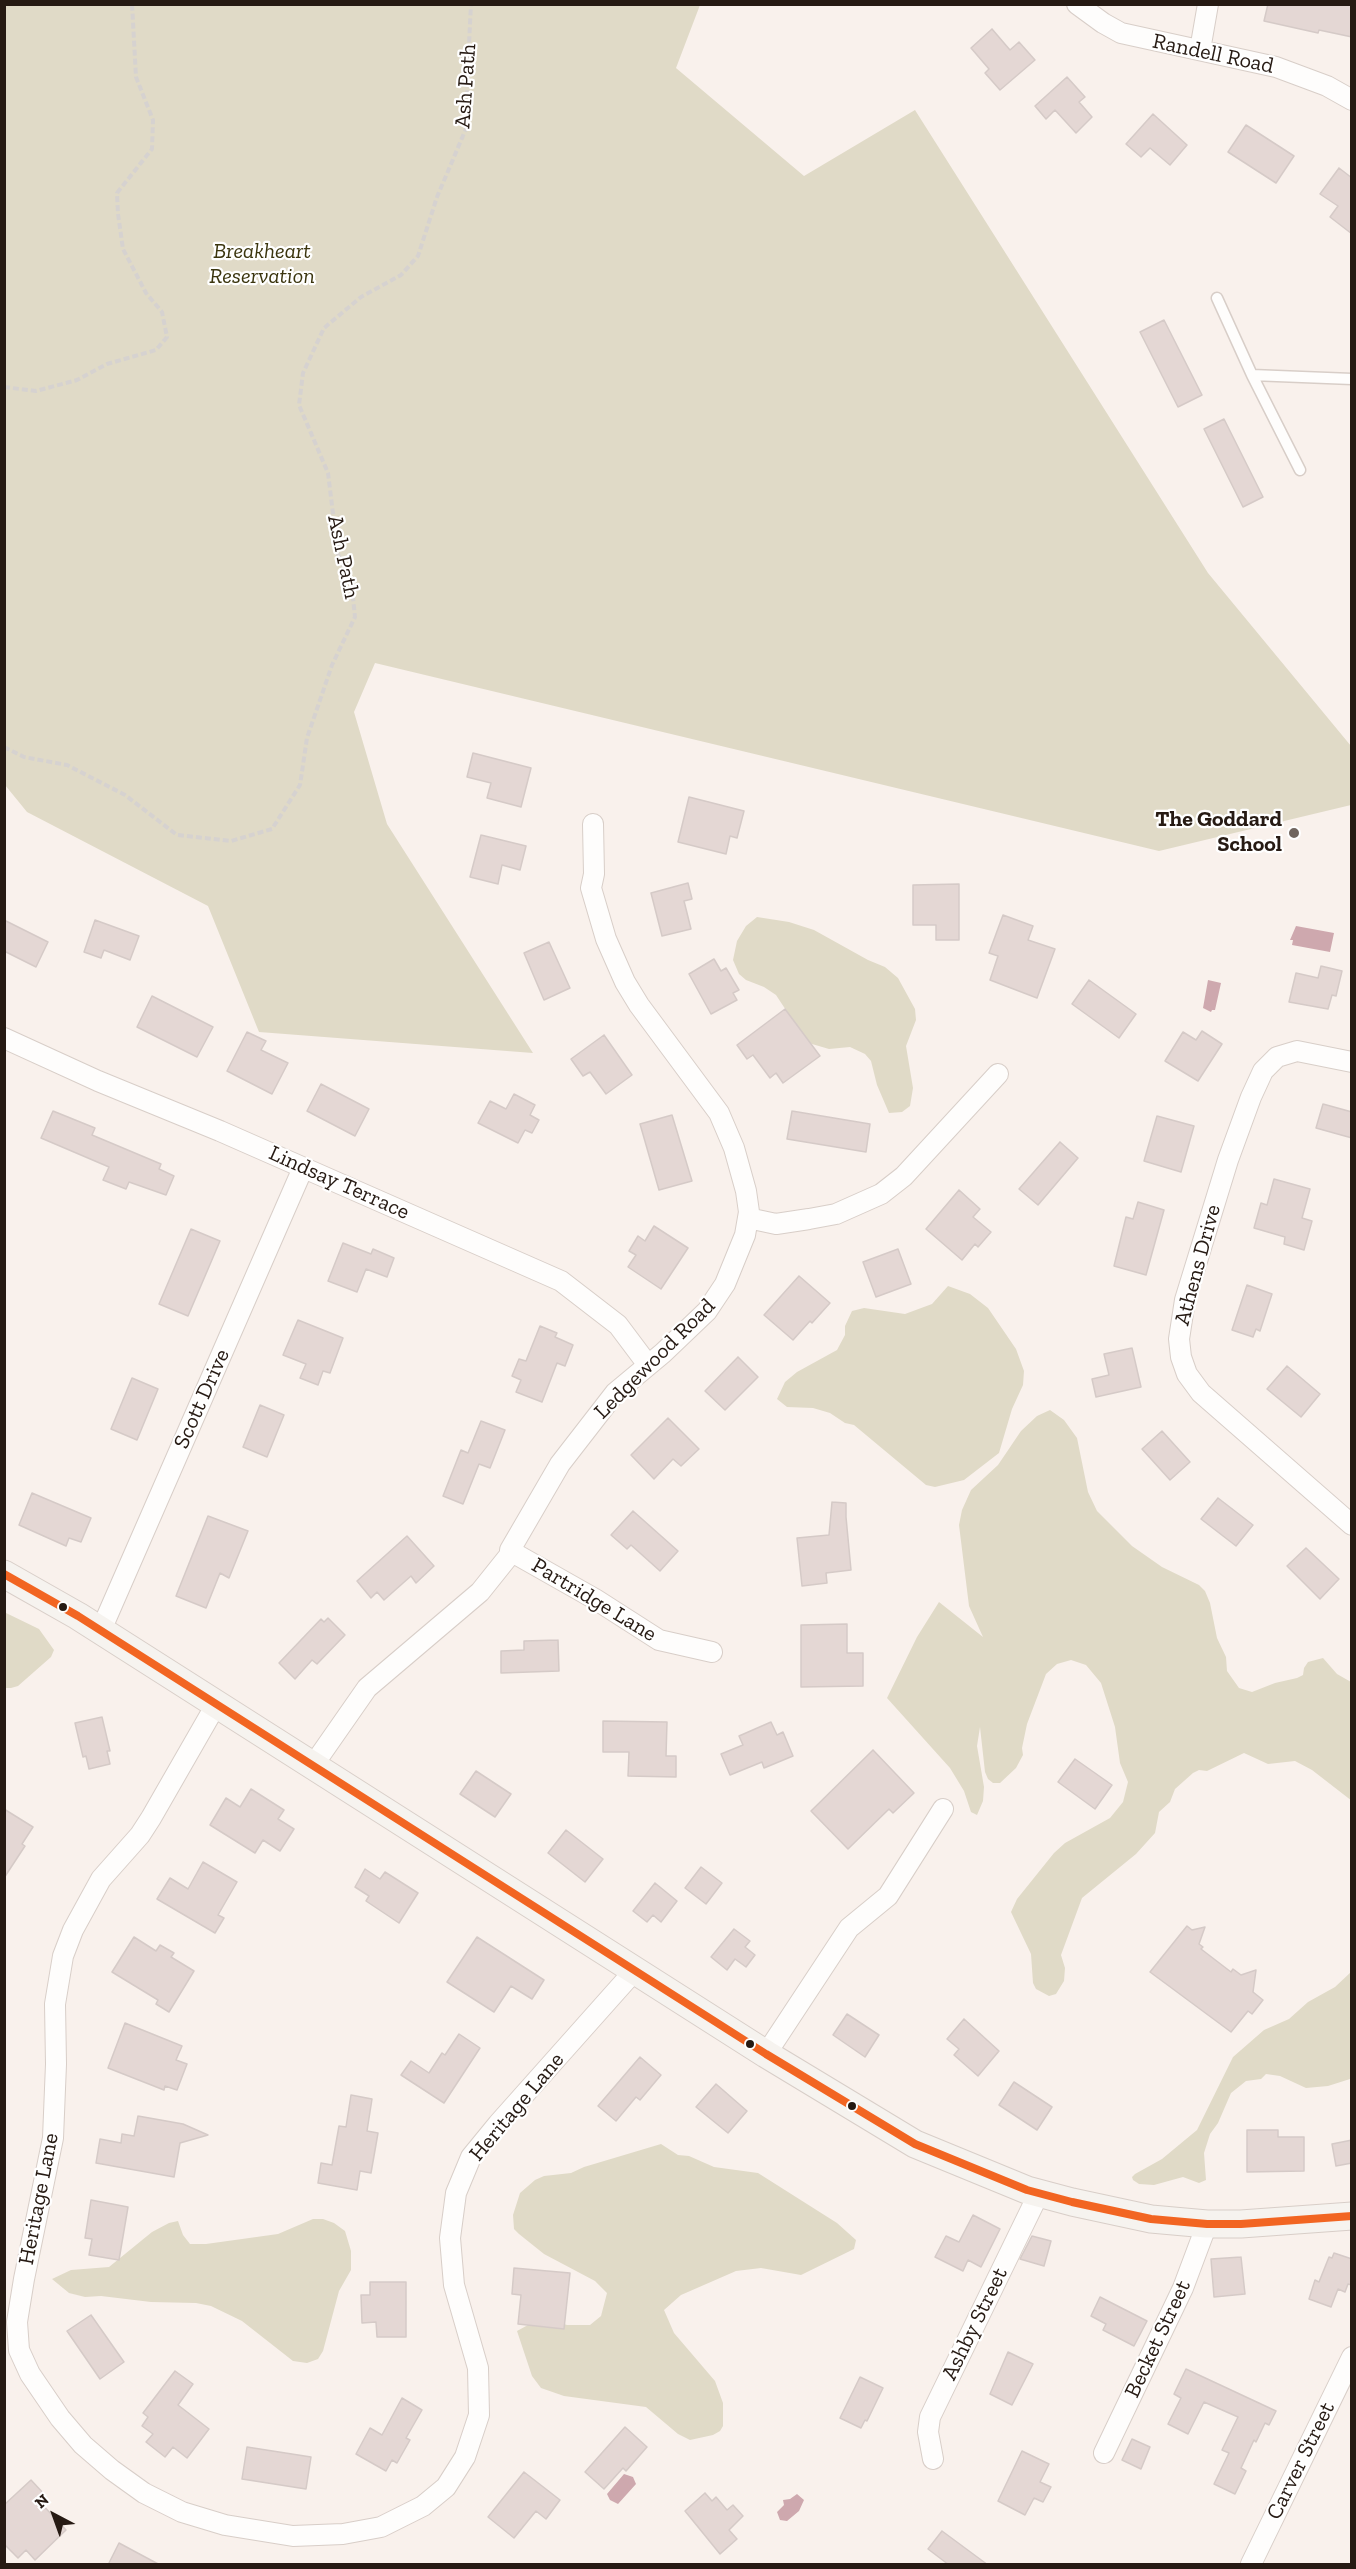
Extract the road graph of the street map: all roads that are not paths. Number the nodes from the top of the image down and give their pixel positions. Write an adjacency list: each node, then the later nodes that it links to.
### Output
1 (1077, 4): 3 (street, Randell Road)
2 (1208, 4): 3 (street)
3 (1200, 50): 4 (street, Randell Road)
4 (1352, 100)
5 (1216, 298): 6 (lane)
6 (1252, 375): 7 (lane); 8 (lane)
7 (1352, 379)
8 (1299, 470)
9 (593, 824): 14 (street, Ledgewood Road)
10 (4, 1038): 13 (street, Lindsay Terrace)
11 (1352, 1062): 16 (street, Athens Drive)
12 (998, 1074): 14 (street)
13 (303, 1168): 15 (street, Lindsay Terrace); 19 (street, Scott Drive)
14 (748, 1218): 15 (street, Ledgewood Road)
15 (648, 1365): 17 (street, Ledgewood Road)
16 (1352, 1525)
17 (512, 1552): 20 (street, Partridge Lane); 22 (street, Ledgewood Road)
18 (4, 1574): 19 (main road)
19 (101, 1630): 21 (main road)
20 (712, 1652)
21 (217, 1703): 22 (main road); 24 (street, Heritage Lane)
22 (314, 1764): 24 (main road)
23 (943, 1809): 25 (street)
24 (636, 1969): 25 (main road)
25 (766, 2054): 26 (main road)
26 (1039, 2193): 28 (main road); 31 (street, Ashby Street)
27 (1352, 2216): 28 (main road)
28 (1207, 2224): 30 (street, Becket Street)
29 (1352, 2356): 32 (street, Carver Street)
30 (1104, 2453)
31 (933, 2459)
32 (1251, 2565)

